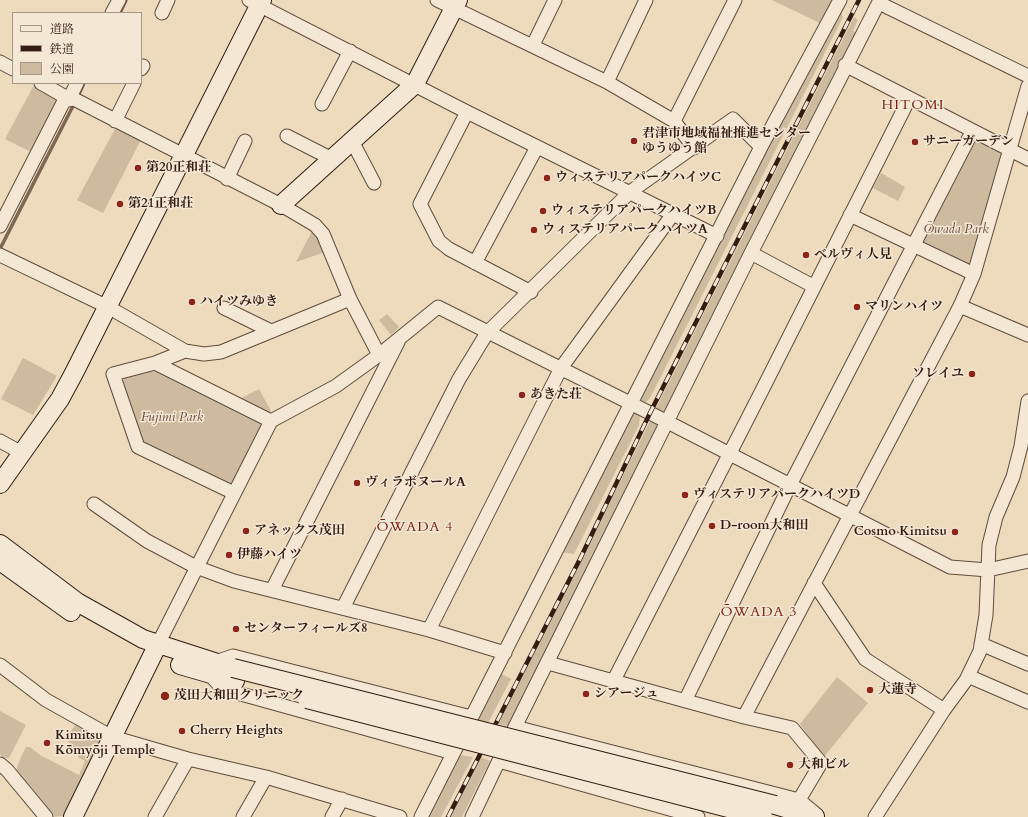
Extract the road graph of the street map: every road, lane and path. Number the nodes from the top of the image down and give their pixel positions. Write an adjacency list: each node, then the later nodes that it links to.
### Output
1 (119, 0): 11 (street)
2 (168, 0): 12 (street)
3 (437, 0): 10 (street)
4 (555, 0): 13 (street)
5 (646, 0): 19 (street)
6 (735, 0): 30 (street)
7 (840, 0): 36 (street)
8 (257, 2): 14 (street); 39 (street)
9 (879, 2): 16 (street); 18 (street)
10 (455, 4): 13 (street); 23 (street)
11 (113, 12)
12 (162, 13)
13 (533, 46): 19 (street)
14 (350, 51): 23 (street); 27 (street)
15 (0, 62): 17 (street)
16 (845, 65): 26 (street); 51 (street)
17 (12, 68)
18 (1028, 76)
19 (607, 82): 30 (street)
20 (43, 84): 25 (street)
21 (76, 84): 25 (street)
22 (134, 84): 29 (street)
23 (414, 84): 28 (street); 34 (street)
24 (1028, 86): 38 (street)
25 (69, 99): 29 (street); 48 (street)
26 (909, 99): 31 (street); 47 (street)
27 (322, 104)
28 (467, 112): 35 (street); 53 (street)
29 (115, 121): 39 (street)
30 (674, 121): 37 (street)
31 (972, 132): 38 (street); 50 (street)
32 (287, 136): 40 (street)
33 (245, 141): 42 (street)
34 (352, 141): 40 (street); 43 (street)
35 (537, 147): 44 (street); 53 (street)
36 (761, 147): 37 (street); 49 (street)
37 (694, 148): 44 (street)
38 (1010, 150): 41 (street); 54 (street)
39 (183, 156): 42 (street); 59 (street)
40 (332, 159): 45 (street)
41 (1028, 159)
42 (227, 179): 45 (street)
43 (374, 182)
44 (630, 192): 46 (street); 56 (street)
45 (281, 205): 57 (street)
46 (673, 214): 49 (street); 68 (street)
47 (850, 215): 50 (street); 55 (street)
48 (0, 226)
49 (716, 236): 70 (street)
50 (914, 246): 54 (street); 77 (street)
51 (751, 253): 55 (street); 72 (street)
52 (0, 256): 59 (street)
53 (476, 263): 56 (street)
54 (974, 274): 58 (street)
55 (813, 286): 75 (street)
56 (531, 292): 62 (street)
57 (350, 299): 61 (street); 66 (street)
58 (960, 306): 63 (street); 80 (street)
59 (108, 307): 65 (street); 74 (street)
60 (224, 308): 61 (street)
61 (271, 331): 65 (street)
62 (487, 333): 64 (street); 68 (street); 88 (street)
63 (1028, 335)
64 (399, 340): 66 (street); 87 (street)
65 (185, 351): 67 (street)
66 (379, 355): 71 (street)
67 (155, 363): 71 (street); 78 (street)
68 (561, 368): 70 (street); 89 (street)
69 (1028, 401): 85 (street)
70 (630, 403): 72 (street); 92 (street)
71 (271, 421): 78 (street)
72 (666, 422): 75 (street); 93 (street)
73 (0, 441): 74 (street)
74 (22, 453): 76 (street)
75 (731, 456): 77 (street); 98 (street)
76 (0, 484)
77 (790, 485): 80 (street); 99 (street)
78 (234, 492): 84 (street)
79 (94, 504): 84 (street)
80 (850, 515): 85 (street); 86 (street)
81 (0, 544): 91 (street)
82 (0, 561): 91 (street)
83 (1028, 561): 85 (street)
84 (196, 567): 87 (street); 91 (street)
85 (988, 570): 90 (street)
86 (814, 583): 101 (street); 103 (street)
87 (272, 590): 88 (street)
88 (343, 608): 89 (street)
89 (429, 630): 92 (street)
90 (981, 644): 94 (street); 97 (street)
91 (155, 649): 96 (street); 105 (street)
92 (505, 653): 102 (street)
93 (548, 663): 98 (street); 104 (street)
94 (1028, 664)
95 (0, 665): 105 (street)
96 (212, 668): 102 (street); 106 (street); 113 (street, bridge)
97 (968, 676): 100 (street); 101 (street)
98 (614, 680): 99 (street)
99 (685, 700): 103 (street)
100 (1028, 702)
101 (944, 710): 125 (street)
102 (471, 717): 106 (street)
103 (744, 717): 112 (street)
104 (515, 726): 108 (street); 112 (street)
105 (112, 737): 107 (street); 115 (street)
106 (453, 753): 120 (street)
107 (188, 759): 110 (street); 116 (street)
108 (499, 761): 121 (street); 122 (street)
109 (0, 764): 114 (street)
110 (266, 777): 111 (street); 117 (street)
111 (342, 799): 118 (street); 119 (street)
112 (799, 800): 124 (street)
113 (769, 811): 123 (street)
114 (46, 817)
115 (73, 817)
116 (155, 817)
117 (243, 817)
118 (332, 817)
119 (400, 817)
120 (420, 817)
121 (472, 817)
122 (698, 817)
123 (815, 817)
124 (820, 817)
125 (876, 817)

